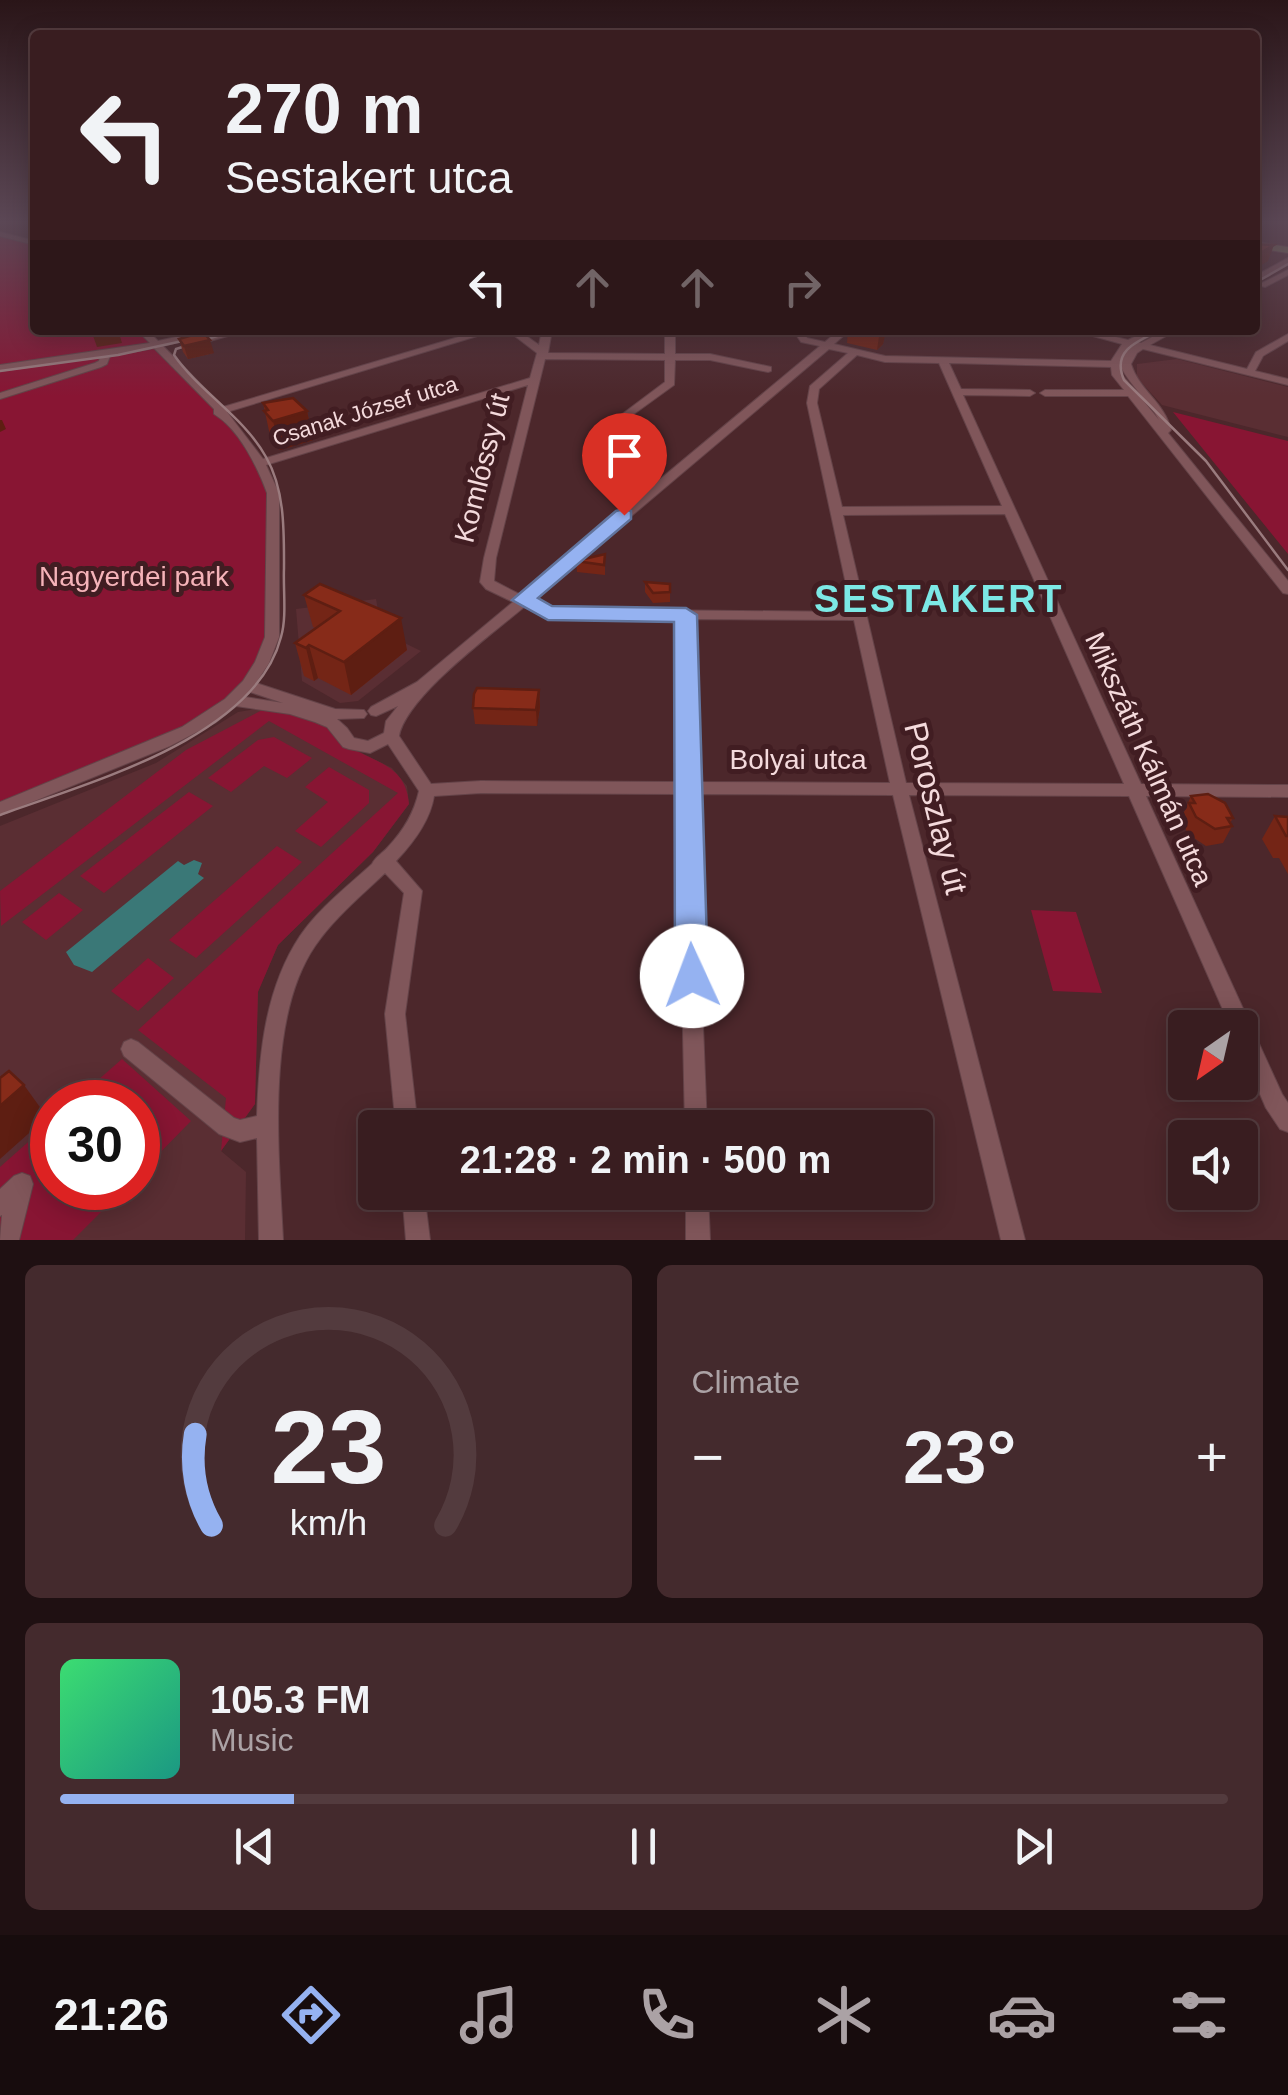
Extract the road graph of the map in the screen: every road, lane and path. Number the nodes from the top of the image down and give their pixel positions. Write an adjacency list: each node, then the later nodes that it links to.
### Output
1 (147, 335): 16 (street)
2 (201, 335): 16 (street)
3 (219, 335): 16 (street)
4 (475, 335): 34 (street)
5 (518, 335): 19 (street)
6 (546, 335): 19 (street, Komlóssy út)
7 (670, 335): 20 (street)
8 (800, 335): 15 (street)
9 (839, 335): 15 (street)
10 (1095, 335): 14 (street)
11 (1149, 335): 14 (street)
12 (1159, 335): 14 (street)
13 (1288, 337): 26 (street)
14 (1134, 345): 22 (street); 23 (street); 26 (street)
15 (826, 346): 17 (street); 41 (street)
16 (159, 347): 18 (street); 34 (street)
17 (854, 353): 21 (street); 39 (street, Poroszlay út)
18 (105, 354): 24 (street); 33 (street)
19 (542, 354): 20 (street); 27 (street, Komlóssy út)
20 (670, 357): 25 (street); 35 (street)
21 (943, 361): 22 (street); 29 (street, Mikszáth Kálmán utca)
22 (1113, 362): 23 (street); 32 (street)
23 (1126, 364): 36 (street)
24 (0, 368)
25 (768, 369)
26 (1250, 372): 28 (street)
27 (536, 380): 37 (street, Csanak József utca); 41 (street, Komlóssy út)
28 (1288, 382)
29 (956, 392): 30 (street); 38 (street, Mikszáth Kálmán utca)
30 (1030, 393)
31 (1046, 393): 32 (street)
32 (1130, 394): 36 (street)
33 (0, 396)
34 (218, 412): 37 (street)
35 (609, 430)
36 (1166, 433): 40 (street)
37 (262, 463): 44 (street)
38 (1008, 510): 39 (street); 54 (street, Mikszáth Kálmán utca)
39 (838, 511): 43 (street, Poroszlay út)
40 (1288, 590)
41 (523, 600): 42 (street); 45 (street)
42 (686, 615): 43 (street); 52 (street)
43 (860, 616): 53 (street, Poroszlay út)
44 (248, 686): 46 (street); 47 (street)
45 (422, 686): 47 (street); 48 (street)
46 (234, 701): 49 (street); 57 (street)
47 (368, 713): 48 (street); 49 (street)
48 (392, 728): 50 (street); 51 (street)
49 (343, 732): 50 (street)
50 (370, 747): 51 (street)
51 (410, 768): 55 (street)
52 (686, 787): 53 (street, Bolyai utca); 55 (street, Bolyai utca); 61 (street)
53 (899, 787): 54 (street, Bolyai utca); 71 (street, Poroszlay út)
54 (1134, 789): 56 (street, Bolyai utca); 62 (street, Mikszáth Kálmán utca)
55 (427, 790): 58 (street)
56 (1288, 790)
57 (0, 809)
58 (383, 860): 60 (street); 63 (street)
59 (131, 1049): 63 (street)
60 (405, 1110)
61 (695, 1110)
62 (1288, 1120)
63 (269, 1124): 68 (street)
64 (0, 1204): 67 (street)
65 (415, 1210): 69 (street)
66 (697, 1210): 70 (street)
67 (8, 1240)
68 (271, 1240)
69 (418, 1240)
70 (698, 1240)
71 (1013, 1240)

